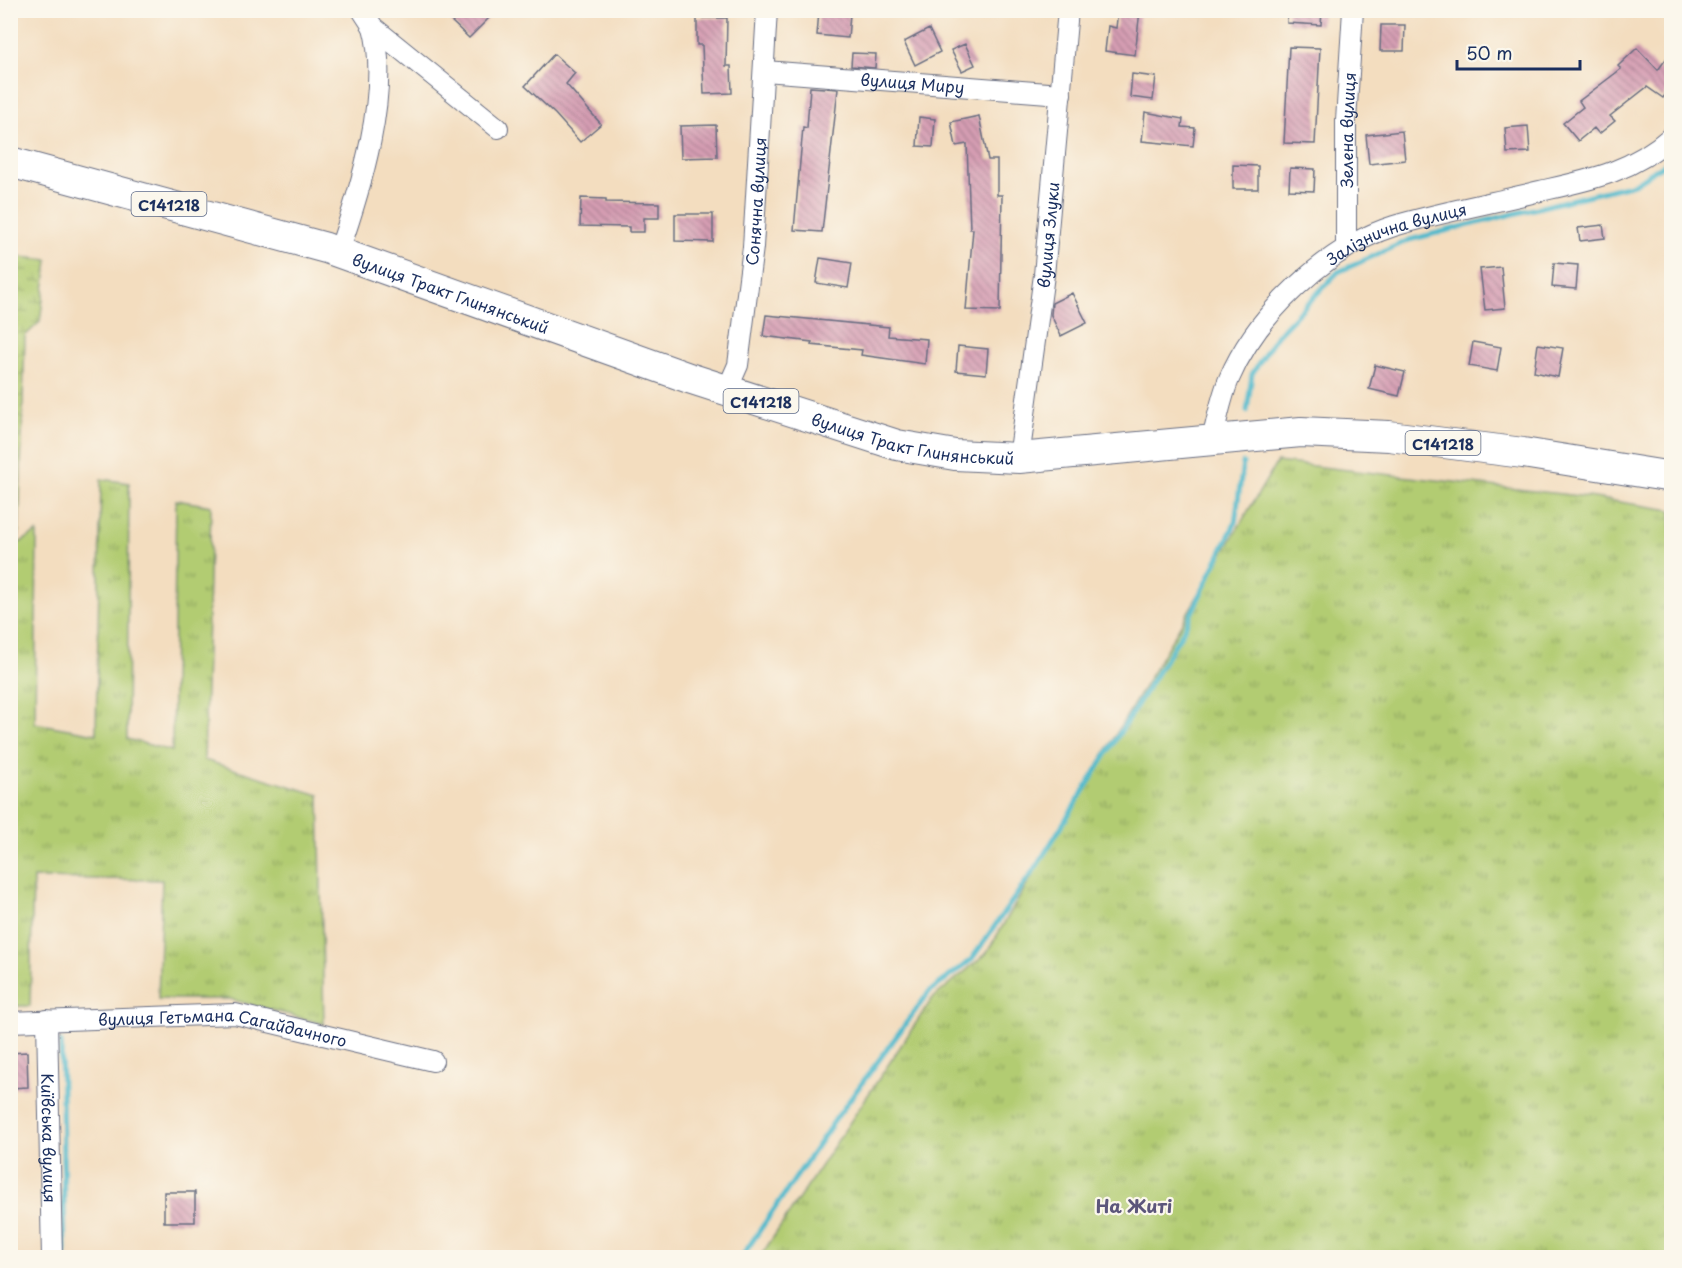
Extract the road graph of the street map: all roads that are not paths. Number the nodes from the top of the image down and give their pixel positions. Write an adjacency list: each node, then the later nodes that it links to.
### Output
1 (362, 10): 5 (street)
2 (767, 10): 6 (street, Сонячна вулиця)
3 (1068, 10): 7 (street, вулиця Злуки)
4 (1353, 10): 11 (street, Зелена вулиця)
5 (373, 27): 8 (street); 12 (street)
6 (765, 71): 7 (street, вулиця Миру); 13 (street, Сонячна вулиця)
7 (1060, 94): 15 (street, вулиця Злуки)
8 (498, 128)
9 (1671, 136): 11 (street, Залізнична вулиця)
10 (10, 162): 12 (main road, вулиця Тракт Глинянський / С141218)
11 (1346, 248): 14 (street, Залізнична вулиця)
12 (338, 254): 13 (main road, вулиця Тракт Глинянський / С141218)
13 (728, 390): 15 (main road, вулиця Тракт Глинянський / С141218)
14 (1212, 440): 15 (main road, вулиця Тракт Глинянський / С141218); 16 (main road, вулиця Тракт Глинянський / С141218)
15 (1019, 458)
16 (1671, 477)
17 (47, 1020): 18 (street, вулиця Гетьмана Сагайдачного); 19 (street, вулиця Гетьмана Сагайдачного); 20 (street, Київська вулиця)
18 (10, 1022)
19 (433, 1061)
20 (52, 1257)

